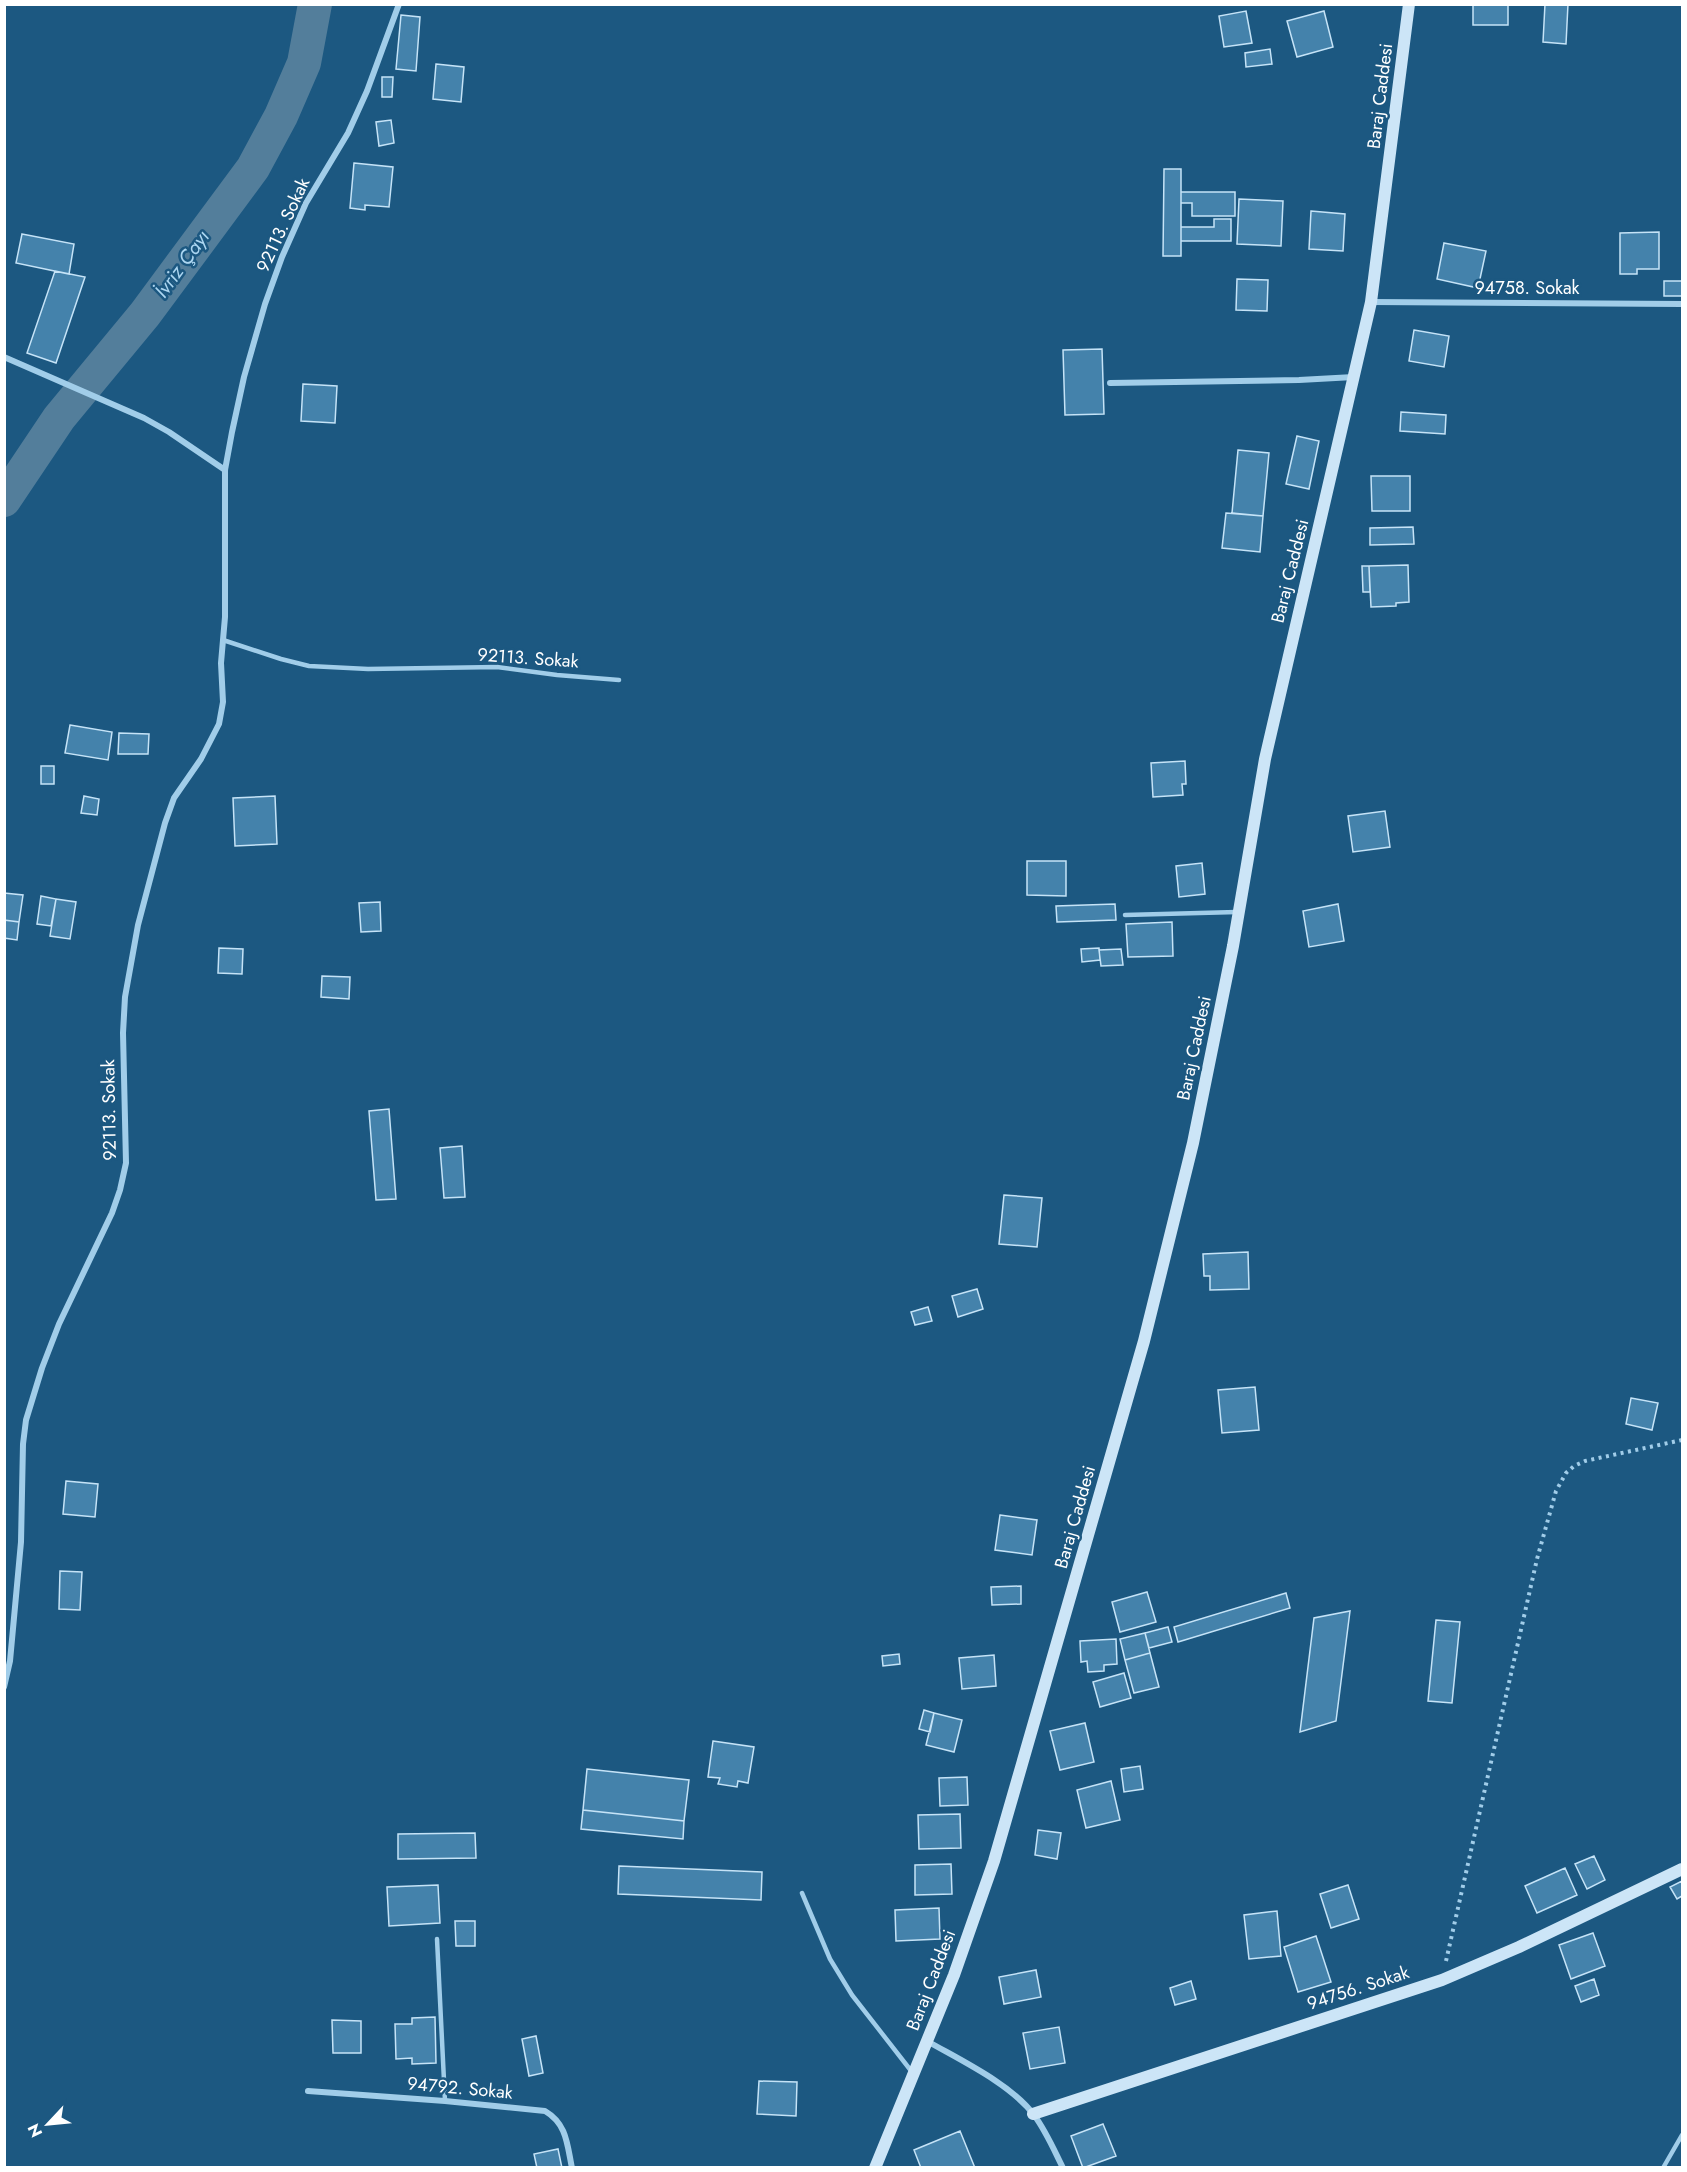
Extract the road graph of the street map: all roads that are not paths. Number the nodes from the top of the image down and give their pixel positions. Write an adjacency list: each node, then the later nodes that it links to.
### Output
1 (399, 4): 8 (street, 92113. Sokak)
2 (1409, 4): 3 (main road, Baraj Caddesi)
3 (1371, 302): 4 (street, 94758. Sokak); 6 (main road, Baraj Caddesi)
4 (1683, 304)
5 (4, 357): 8 (street)
6 (1355, 377): 7 (street); 11 (main road, Baraj Caddesi)
7 (1110, 383)
8 (225, 470): 9 (street, 92113. Sokak)
9 (223, 640): 10 (lane, 92113. Sokak); 13 (street, 92113. Sokak)
10 (619, 680)
11 (1239, 912): 12 (lane); 17 (main road, Baraj Caddesi)
12 (1125, 915)
13 (4, 1687)
14 (1683, 1869): 21 (main road, 94756. Sokak)
15 (802, 1893): 18 (lane, Baraj Caddesi)
16 (437, 1939): 20 (lane)
17 (927, 2041): 18 (main road, Baraj Caddesi); 21 (street)
18 (914, 2074): 24 (main road, Baraj Caddesi)
19 (308, 2091): 20 (street, 94792. Sokak)
20 (445, 2101): 23 (street, 94792. Sokak)
21 (1033, 2114): 25 (street)
22 (1683, 2135): 26 (lane)
23 (572, 2168)
24 (875, 2168)
25 (1063, 2168)
26 (1663, 2168)

